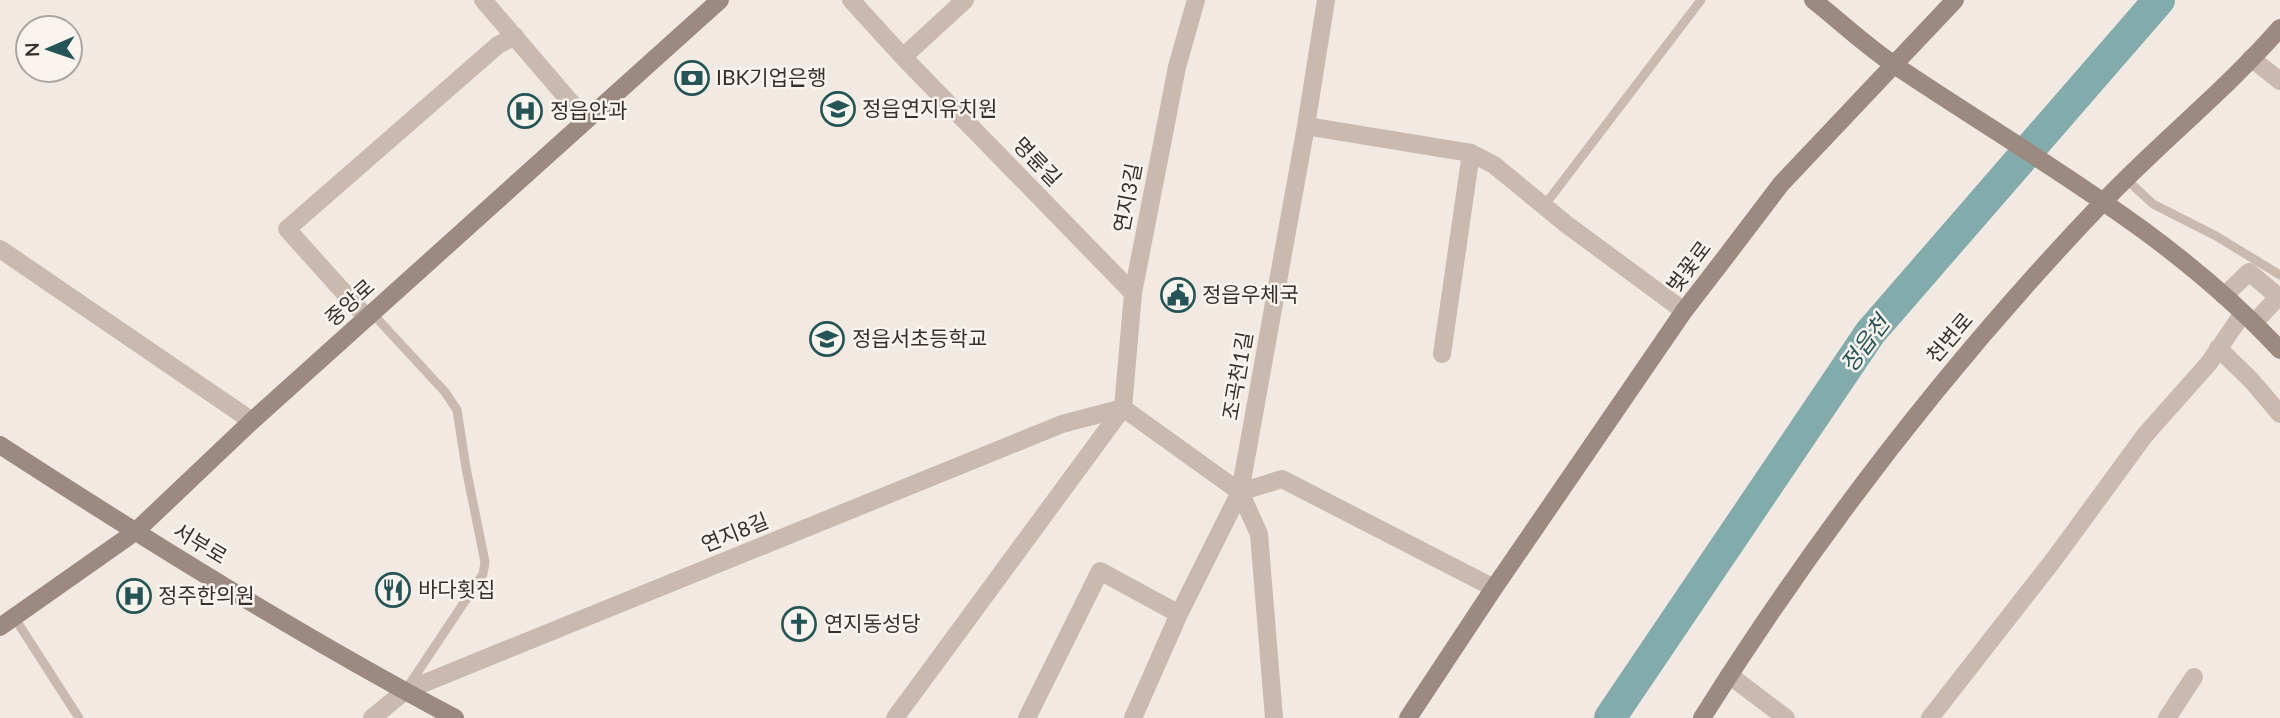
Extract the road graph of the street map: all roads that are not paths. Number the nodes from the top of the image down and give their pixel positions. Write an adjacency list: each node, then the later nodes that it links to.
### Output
1 (483, 0): 11 (street)
2 (720, 0): 16 (street, 중앙로)
3 (851, 0): 12 (street, 명륜길)
4 (965, 0): 12 (street)
5 (1196, 0): 24 (street, 연지3길)
6 (1326, 0): 17 (street, 조곡천1길)
7 (1701, 0): 21 (lane)
8 (1813, 0): 14 (street)
9 (1955, 0): 14 (street, 벚꽃로)
10 (2280, 27): 13 (street, 천변로)
11 (514, 36): 16 (street); 27 (street)
12 (903, 57): 24 (street, 명륜길)
13 (2251, 58): 15 (street); 19 (street, 천변로)
14 (1894, 65): 20 (street); 26 (street, 벚꽃로)
15 (2280, 81)
16 (586, 121): 27 (street, 중앙로)
17 (1306, 126): 18 (street); 36 (street, 조곡천1길)
18 (1471, 153): 21 (street); 31 (street)
19 (2126, 179): 20 (street, 천변로); 23 (lane)
20 (2103, 201): 25 (street); 41 (street, 천변로)
21 (1544, 206): 26 (street)
22 (0, 248): 34 (street)
23 (2278, 287): 25 (street); 28 (street)
24 (1133, 293): 32 (street, 연지3길)
25 (2224, 296): 28 (street)
26 (1684, 311): 38 (street, 벚꽃로)
27 (370, 316): 34 (street, 중앙로); 43 (lane)
28 (2248, 318): 29 (street); 30 (street)
29 (2218, 348): 33 (street); 54 (street)
30 (2280, 350)
31 (1442, 354)
32 (1124, 408): 36 (street); 43 (street, 연지8길); 47 (street)
33 (2280, 414)
34 (252, 421): 37 (street, 중앙로)
35 (0, 445): 37 (street, 서부로)
36 (1240, 492): 38 (street); 39 (street, 조곡천1길); 50 (street)
37 (135, 532): 40 (street, 중앙로); 43 (street, 서부로)
38 (1494, 588): 51 (street, 벚꽃로)
39 (1179, 614): 48 (street); 49 (street, 조곡천1길)
40 (7, 622): 44 (lane)
41 (1729, 675): 52 (street, 천변로); 53 (street)
42 (2193, 677): 55 (street)
43 (405, 691): 45 (street, 연지8길); 46 (street, 서부로)
44 (79, 718)
45 (372, 718)
46 (455, 718)
47 (895, 718)
48 (1027, 718)
49 (1133, 718)
50 (1275, 718)
51 (1408, 718)
52 (1702, 718)
53 (1786, 718)
54 (1930, 718)
55 (2167, 718)

